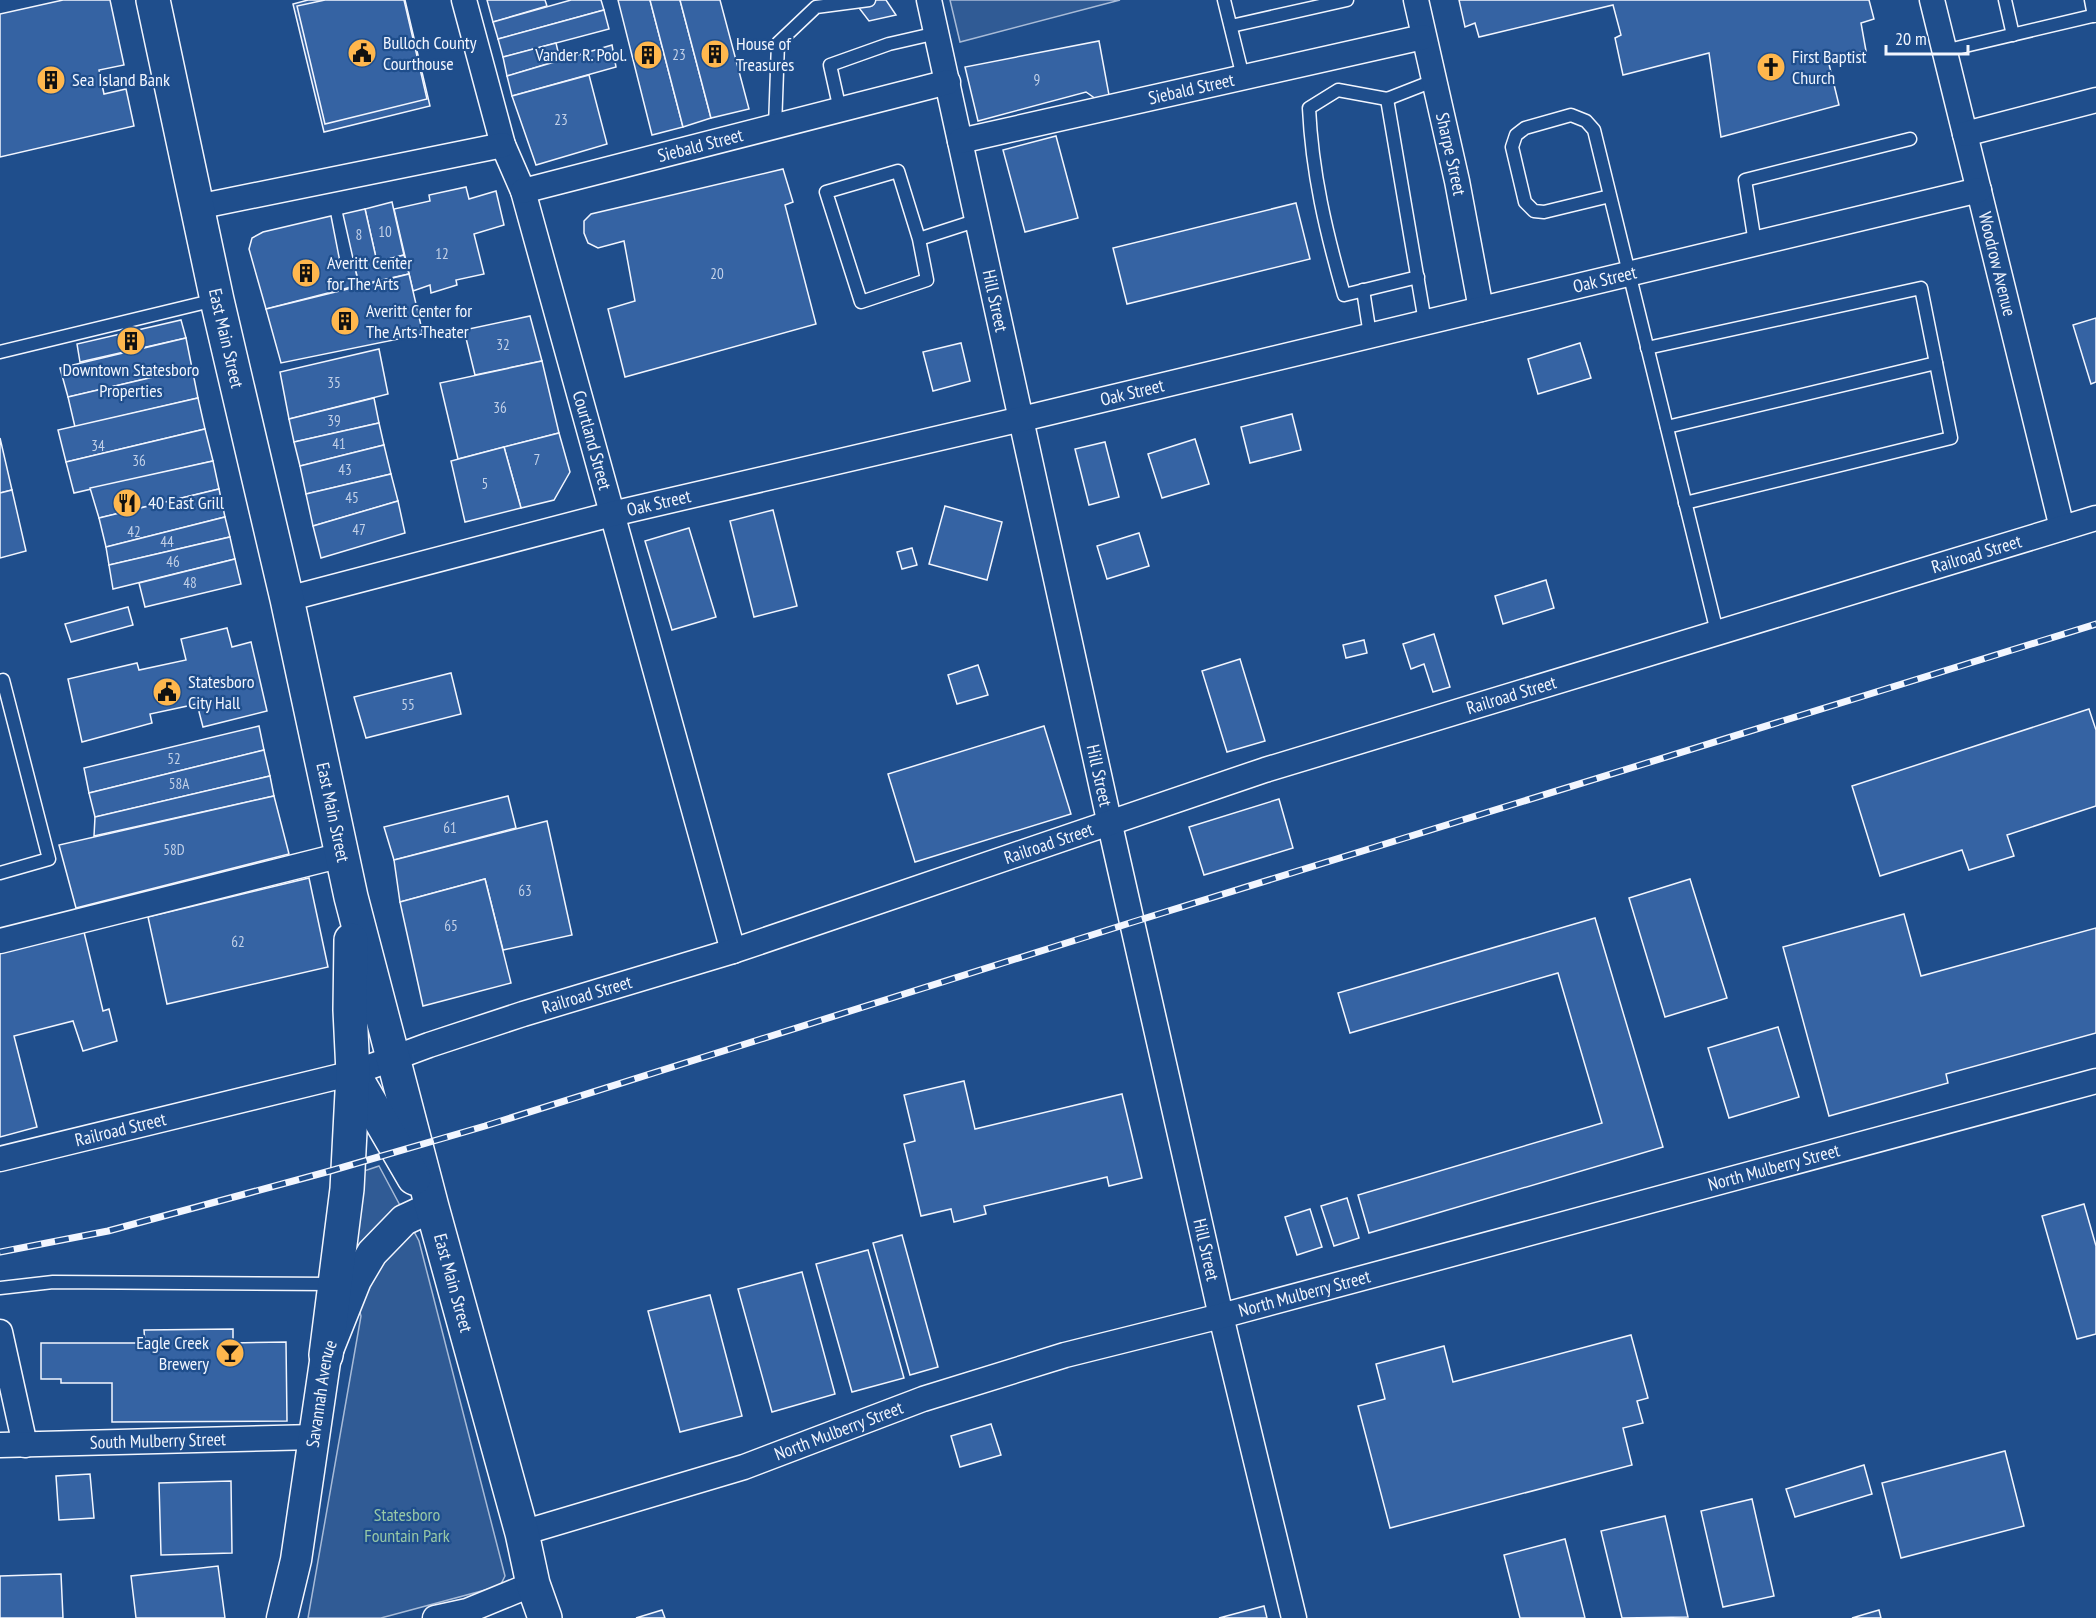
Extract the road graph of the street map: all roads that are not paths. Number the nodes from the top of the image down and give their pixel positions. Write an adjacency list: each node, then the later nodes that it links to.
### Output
1 (153, 0): 31 (main road, East Main Street)
2 (464, 0): 27 (street, Courtland Street)
3 (869, 0): 23 (lane)
4 (929, 0): 13 (street, Hill Street)
5 (1224, 0): 12 (lane)
6 (1347, 0): 12 (lane)
7 (1416, 0): 15 (street, Sharpe Street)
8 (1932, 0): 16 (street, Woodrow Avenue)
9 (2005, 0): 14 (lane)
10 (2091, 0): 11 (lane)
11 (2095, 16): 14 (lane)
12 (1231, 26): 17 (lane)
13 (937, 33): 19 (street, Hill Street); 22 (lane)
14 (2013, 35): 16 (lane)
15 (1423, 37): 17 (street, Siebald Street); 18 (street, Sharpe Street)
16 (1944, 51): 24 (street, Woodrow Avenue)
17 (1243, 77): 26 (street, Siebald Street)
18 (1433, 81): 20 (lane); 39 (street, Sharpe Street)
19 (948, 82): 22 (street, Siebald Street); 26 (street, Hill Street)
20 (1387, 99): 36 (lane); 37 (lane)
21 (2096, 100): 24 (street)
22 (840, 110): 23 (street, Siebald Street)
23 (775, 127): 29 (street, Siebald Street)
24 (1965, 134): 28 (street, Woodrow Avenue)
25 (1910, 139): 34 (lane)
26 (960, 141): 32 (street, Hill Street)
27 (503, 145): 29 (street, Courtland Street); 31 (street)
28 (1978, 190): 34 (street, Oak Street); 50 (street, Woodrow Avenue)
29 (523, 191): 48 (street, Courtland Street)
30 (1610, 196): 30 (lane); 35 (lane)
31 (197, 207): 38 (main road, East Main Street)
32 (978, 220): 33 (lane); 45 (street, Hill Street)
33 (919, 239): 33 (lane)
34 (1755, 243): 35 (street, Oak Street)
35 (1629, 273): 39 (street, Oak Street); 42 (lane)
36 (1418, 277): 37 (lane); 40 (lane)
37 (1363, 290): 41 (lane)
38 (217, 300): 43 (lane); 51 (main road, East Main Street)
39 (1480, 309): 40 (street, Oak Street)
40 (1425, 322): 41 (street, Oak Street)
41 (1370, 335): 45 (street, Oak Street)
42 (1647, 348): 44 (lane); 46 (lane)
43 (0, 352)
44 (1936, 363): 46 (lane); 47 (lane)
45 (1022, 419): 48 (street, Oak Street); 54 (street, Hill Street)
46 (1667, 428): 47 (lane)
47 (1685, 503): 52 (lane)
48 (612, 514): 51 (street, Oak Street); 59 (street, Courtland Street)
49 (2096, 518): 50 (street, Railroad Street)
50 (2062, 528): 52 (street, Railroad Street)
51 (287, 599): 55 (main road, East Main Street)
52 (1717, 632): 54 (street, Railroad Street)
53 (1, 677): 56 (lane)
54 (1110, 825): 59 (street, Railroad Street); 67 (street, Hill Street)
55 (342, 855): 57 (main road, East Main Street); 58 (street)
56 (0, 873)
57 (351, 897): 60 (main road, East Main Street); 61 (main road)
58 (0, 941)
59 (734, 951): 60 (street, Railroad Street)
60 (394, 1059): 61 (street, Railroad Street); 64 (main road, East Main Street)
61 (353, 1073): 63 (street, Railroad Street); 64 (main road); 65 (main road)
62 (2096, 1081): 67 (street, North Mulberry Street)
63 (0, 1159)
64 (432, 1207): 69 (street, Savannah Avenue); 73 (main road, East Main Street)
65 (335, 1284): 66 (lane); 69 (main road)
66 (0, 1288)
67 (1221, 1316): 73 (street, North Mulberry Street); 78 (street, Hill Street)
68 (0, 1332): 71 (street)
69 (326, 1355): 70 (street, Savannah Avenue)
70 (315, 1437): 71 (street, South Mulberry Street); 75 (street, Savannah Avenue)
71 (25, 1444): 72 (street, South Mulberry Street)
72 (0, 1445)
73 (522, 1533): 74 (main road, East Main Street)
74 (533, 1584): 76 (street); 77 (main road, East Main Street)
75 (282, 1618)
76 (435, 1618)
77 (545, 1618)
78 (1294, 1618)

